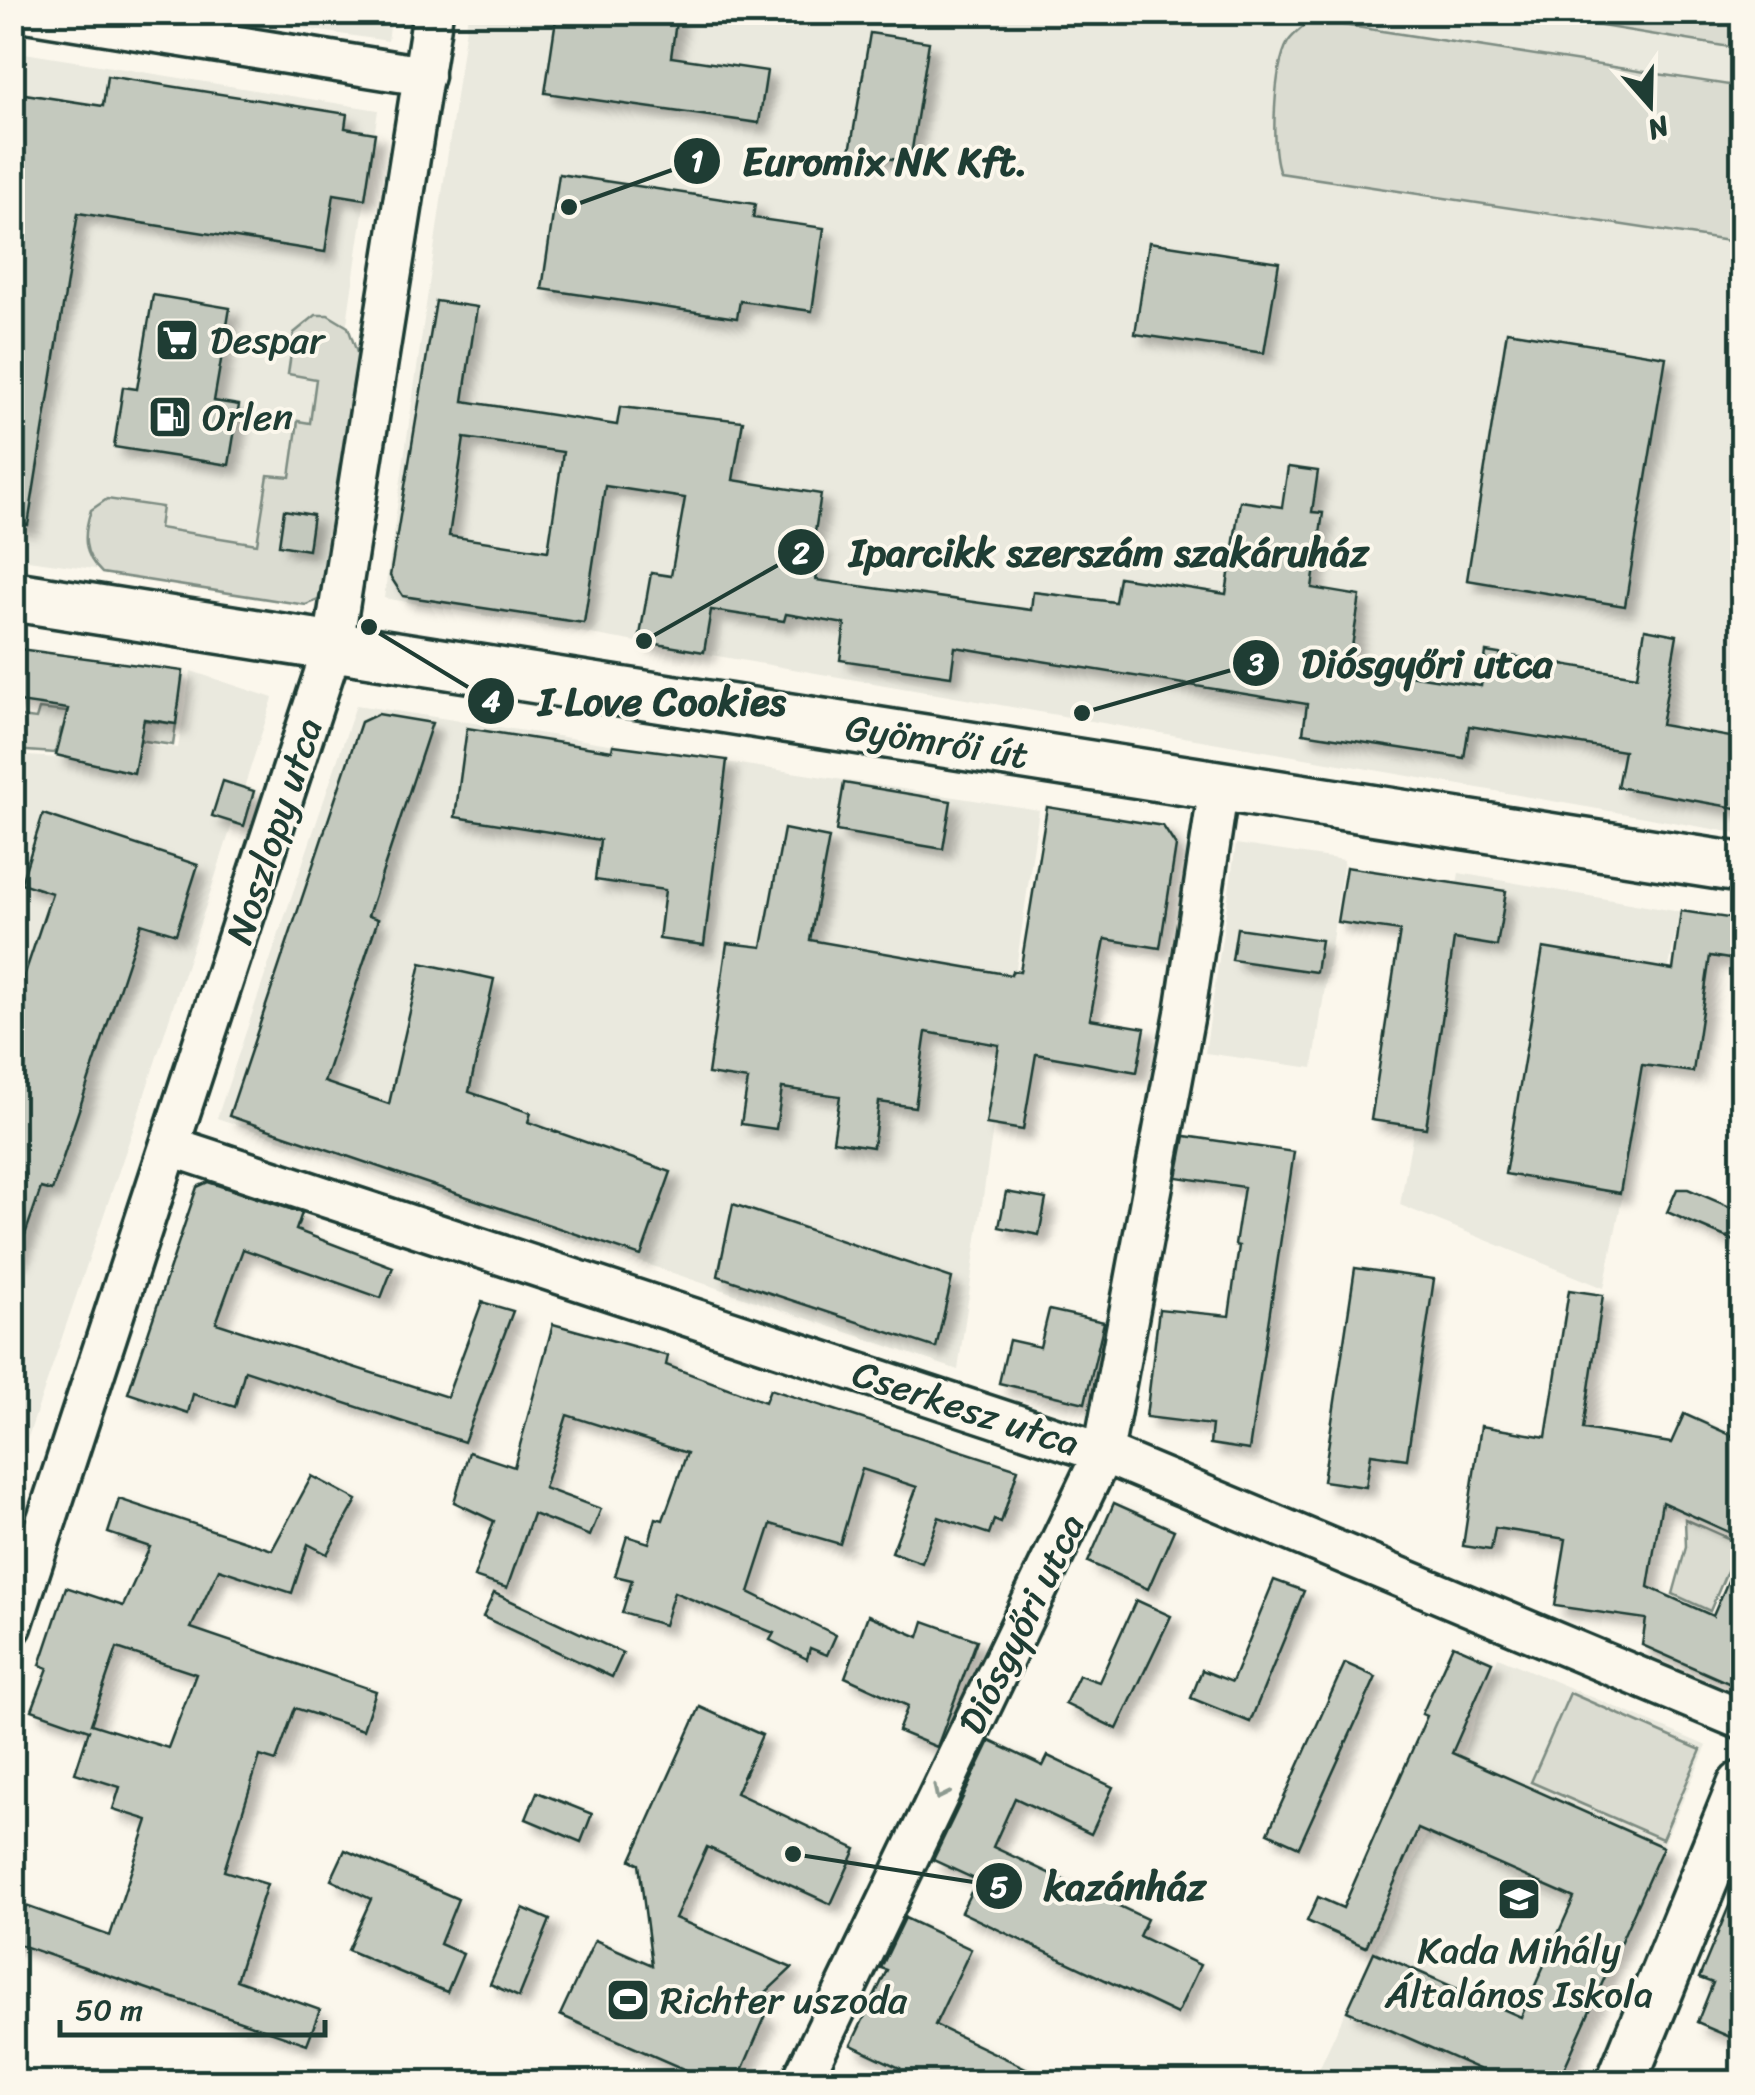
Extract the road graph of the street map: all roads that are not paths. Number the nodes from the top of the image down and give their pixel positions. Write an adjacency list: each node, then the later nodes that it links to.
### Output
1 (26, 12): 3 (street)
2 (433, 12): 3 (street, Noszlopy utca)
3 (424, 76): 5 (street, Noszlopy utca)
4 (12, 596): 5 (street, Gyömrői út)
5 (334, 646): 6 (street, Gyömrői út); 8 (street, Noszlopy utca)
6 (1219, 785): 7 (street, Gyömrői út); 9 (street, Diósgyőri utca)
7 (1742, 868)
8 (170, 1146): 9 (street, Cserkesz utca); 10 (street, Noszlopy utca)
9 (1103, 1453): 11 (street, Cserkesz utca); 13 (street, Diósgyőri utca, one-way to 13)
10 (12, 1626)
11 (1742, 1720)
12 (1742, 1786): 14 (street)
13 (801, 2082)
14 (1621, 2082)

